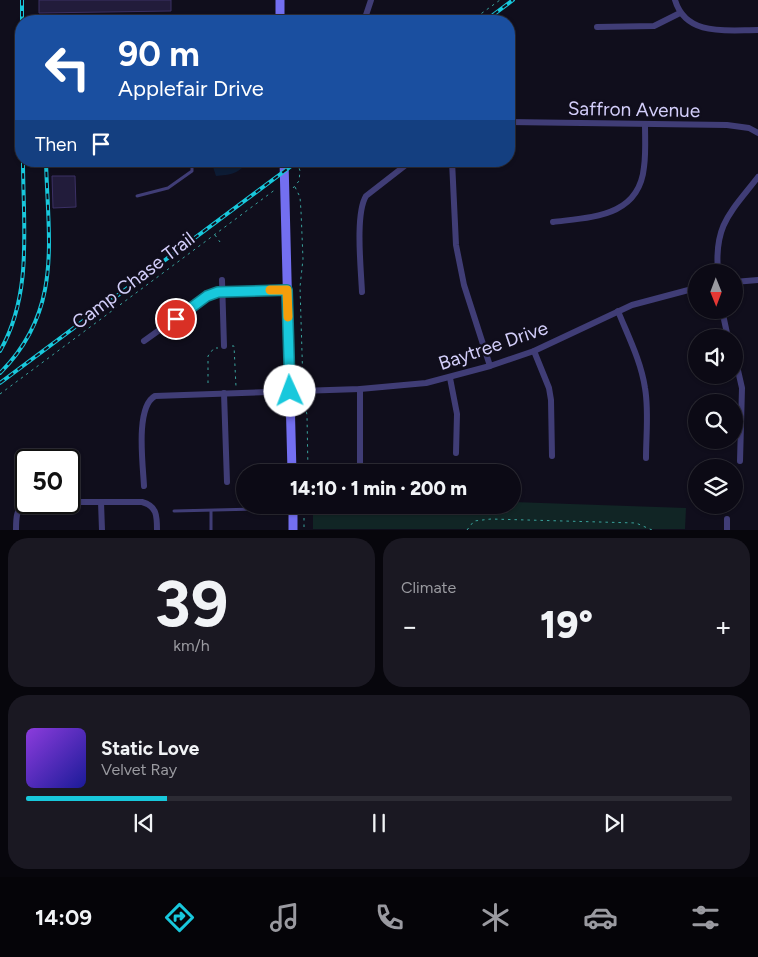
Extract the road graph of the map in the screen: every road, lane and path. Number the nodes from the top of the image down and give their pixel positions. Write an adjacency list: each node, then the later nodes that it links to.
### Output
1 (280, 0): 6 (main road)
2 (370, 0): 7 (street)
3 (500, 0): 8 (path)
4 (675, 0): 5 (street)
5 (680, 13): 9 (street); 10 (street)
6 (280, 15)
7 (366, 15)
8 (479, 15)
9 (597, 27)
10 (758, 30)
11 (515, 122): 12 (street, Saffron Avenue)
12 (645, 124): 13 (street, Saffron Avenue); 24 (street)
13 (758, 132)
14 (192, 167): 23 (lane)
15 (284, 167): 31 (main road)
16 (298, 167): 20 (path)
17 (404, 167): 34 (street)
18 (452, 167): 41 (street)
19 (758, 177): 27 (street)
20 (295, 187): 22 (path); 47 (path)
21 (281, 188): 25 (path, Camp Chase Trail)
22 (290, 188)
23 (137, 196)
24 (553, 222)
25 (215, 235): 26 (path); 50 (path, Camp Chase Trail)
26 (220, 242)
27 (717, 264)
28 (222, 280): 33 (street)
29 (758, 280): 30 (street)
30 (743, 281)
31 (287, 290): 33 (street); 46 (main road)
32 (688, 290): 35 (street, Baytree Drive)
33 (222, 291): 36 (street); 37 (street)
34 (362, 292)
35 (618, 311): 40 (street, Baytree Drive); 53 (street)
36 (144, 341)
37 (224, 346)
38 (234, 346): 48 (path)
39 (214, 348): 43 (path)
40 (534, 351): 41 (street, Baytree Drive); 52 (street)
41 (490, 366): 42 (street, Baytree Drive)
42 (450, 378): 45 (street, Baytree Drive); 51 (street)
43 (208, 383)
44 (742, 384): 54 (street)
45 (360, 389): 47 (street, Baytree Drive); 57 (street)
46 (290, 391): 47 (street, Baytree Drive); 48 (street, Baytree Drive); 55 (main road)
47 (304, 391): 56 (path)
48 (236, 392): 49 (street, Baytree Drive)
49 (224, 393): 58 (street); 59 (street, Baytree Drive)
50 (0, 394)
51 (456, 453)
52 (552, 456)
53 (646, 458)
54 (740, 459)
55 (292, 464)
56 (308, 464)
57 (360, 464)
58 (226, 482)
59 (144, 486)
60 (80, 502): 61 (street)
61 (101, 502): 70 (street); 71 (street)
62 (236, 509): 63 (lane)
63 (211, 510): 64 (lane); 72 (lane)
64 (174, 512)
65 (17, 514): 69 (street)
66 (293, 514): 73 (main road)
67 (304, 514): 74 (path)
68 (727, 518): 77 (street)
69 (16, 530)
70 (102, 530)
71 (157, 530)
72 (212, 530)
73 (293, 530)
74 (304, 530)
75 (467, 530): 76 (path)
76 (652, 530)
77 (727, 530)

